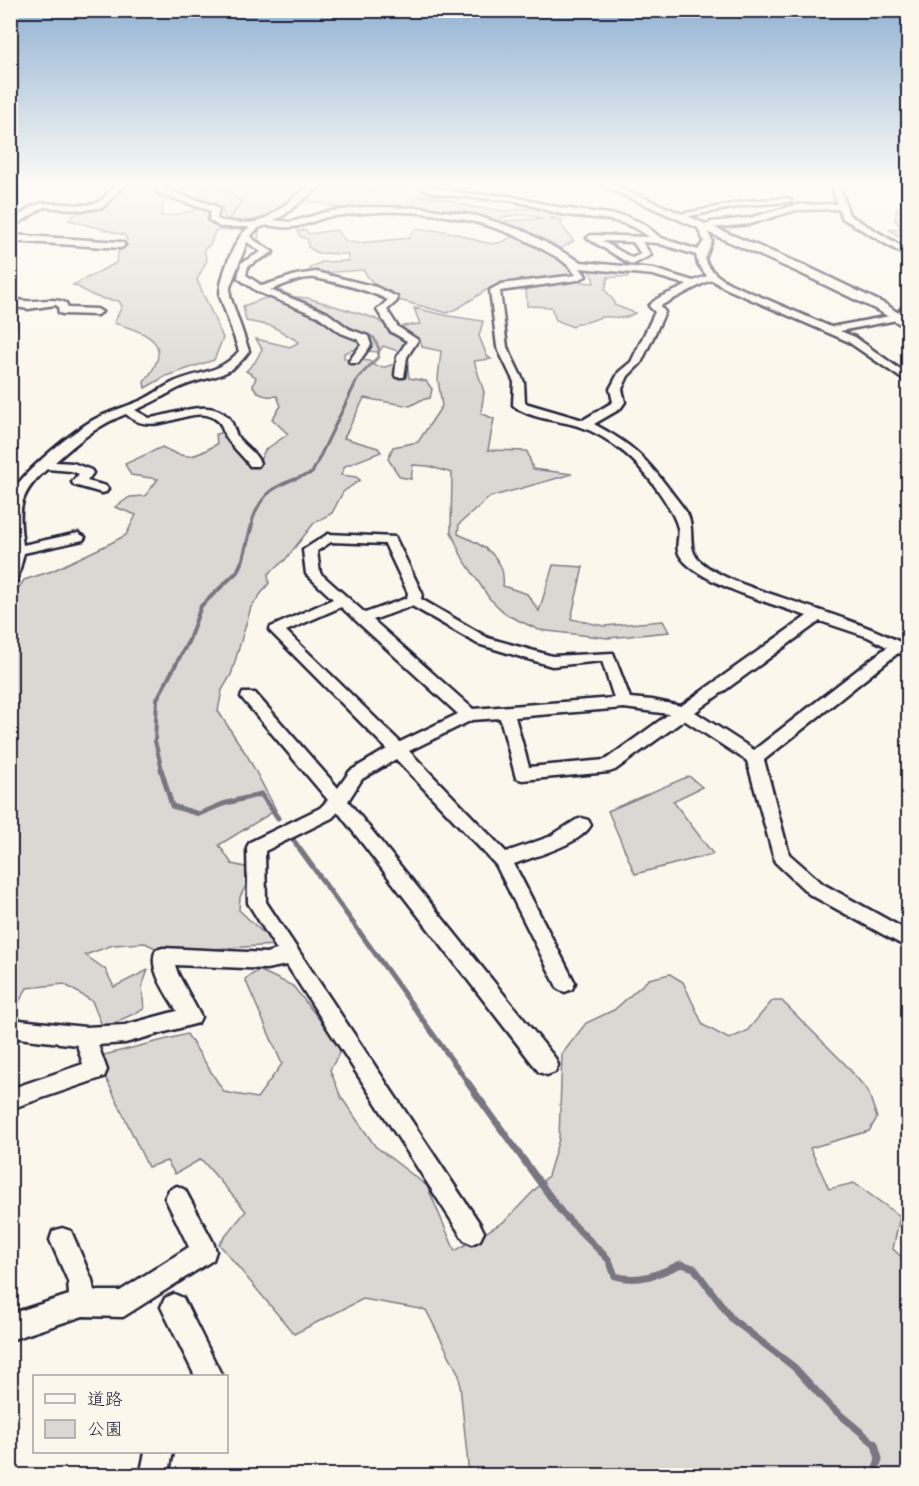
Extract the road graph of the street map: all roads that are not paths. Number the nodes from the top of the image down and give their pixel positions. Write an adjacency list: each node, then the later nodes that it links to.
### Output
1 (236, 255): 21 (street)
2 (266, 255): 11 (street)
3 (560, 255): 8 (street)
4 (621, 255): 5 (street)
5 (645, 255)
6 (701, 255): 9 (street)
7 (772, 255): 14 (main road)
8 (572, 262): 10 (street); 22 (street)
9 (714, 277): 10 (street); 17 (street)
10 (692, 284): 22 (street)
11 (261, 290): 18 (street); 19 (street)
12 (11, 302): 13 (street); 16 (street)
13 (97, 312)
14 (904, 313): 15 (main road); 17 (street)
15 (909, 325)
16 (10, 328)
17 (833, 329): 20 (street)
18 (354, 361)
19 (400, 375)
20 (909, 380)
21 (128, 410): 23 (street); 24 (street)
22 (585, 424): 31 (street)
23 (254, 463)
24 (44, 465): 25 (street); 27 (street)
25 (102, 489)
26 (78, 537): 27 (street)
27 (14, 555): 28 (street)
28 (10, 581)
29 (342, 601): 30 (street); 32 (street); 39 (street)
30 (413, 601): 32 (street); 35 (street)
31 (818, 615): 33 (street); 37 (street)
32 (363, 619): 38 (street)
33 (903, 649): 40 (street)
34 (249, 697): 41 (street)
35 (624, 703): 36 (street); 37 (street)
36 (506, 712): 37 (street); 38 (street)
37 (683, 712): 40 (street)
38 (469, 716): 39 (street)
39 (398, 750): 41 (street); 43 (street)
40 (755, 758): 44 (street)
41 (339, 801): 45 (street); 49 (street)
42 (582, 825): 43 (street)
43 (503, 860): 46 (street)
44 (909, 940)
45 (292, 956): 48 (street); 52 (street)
46 (565, 983)
47 (10, 1028): 48 (street)
48 (85, 1036): 50 (street)
49 (547, 1065)
50 (10, 1099)
51 (177, 1198): 54 (street)
52 (472, 1232)
53 (62, 1240): 54 (street)
54 (83, 1304): 56 (street)
55 (174, 1307): 57 (street)
56 (10, 1327)
57 (208, 1375)
58 (159, 1453): 59 (street)
59 (154, 1476)

